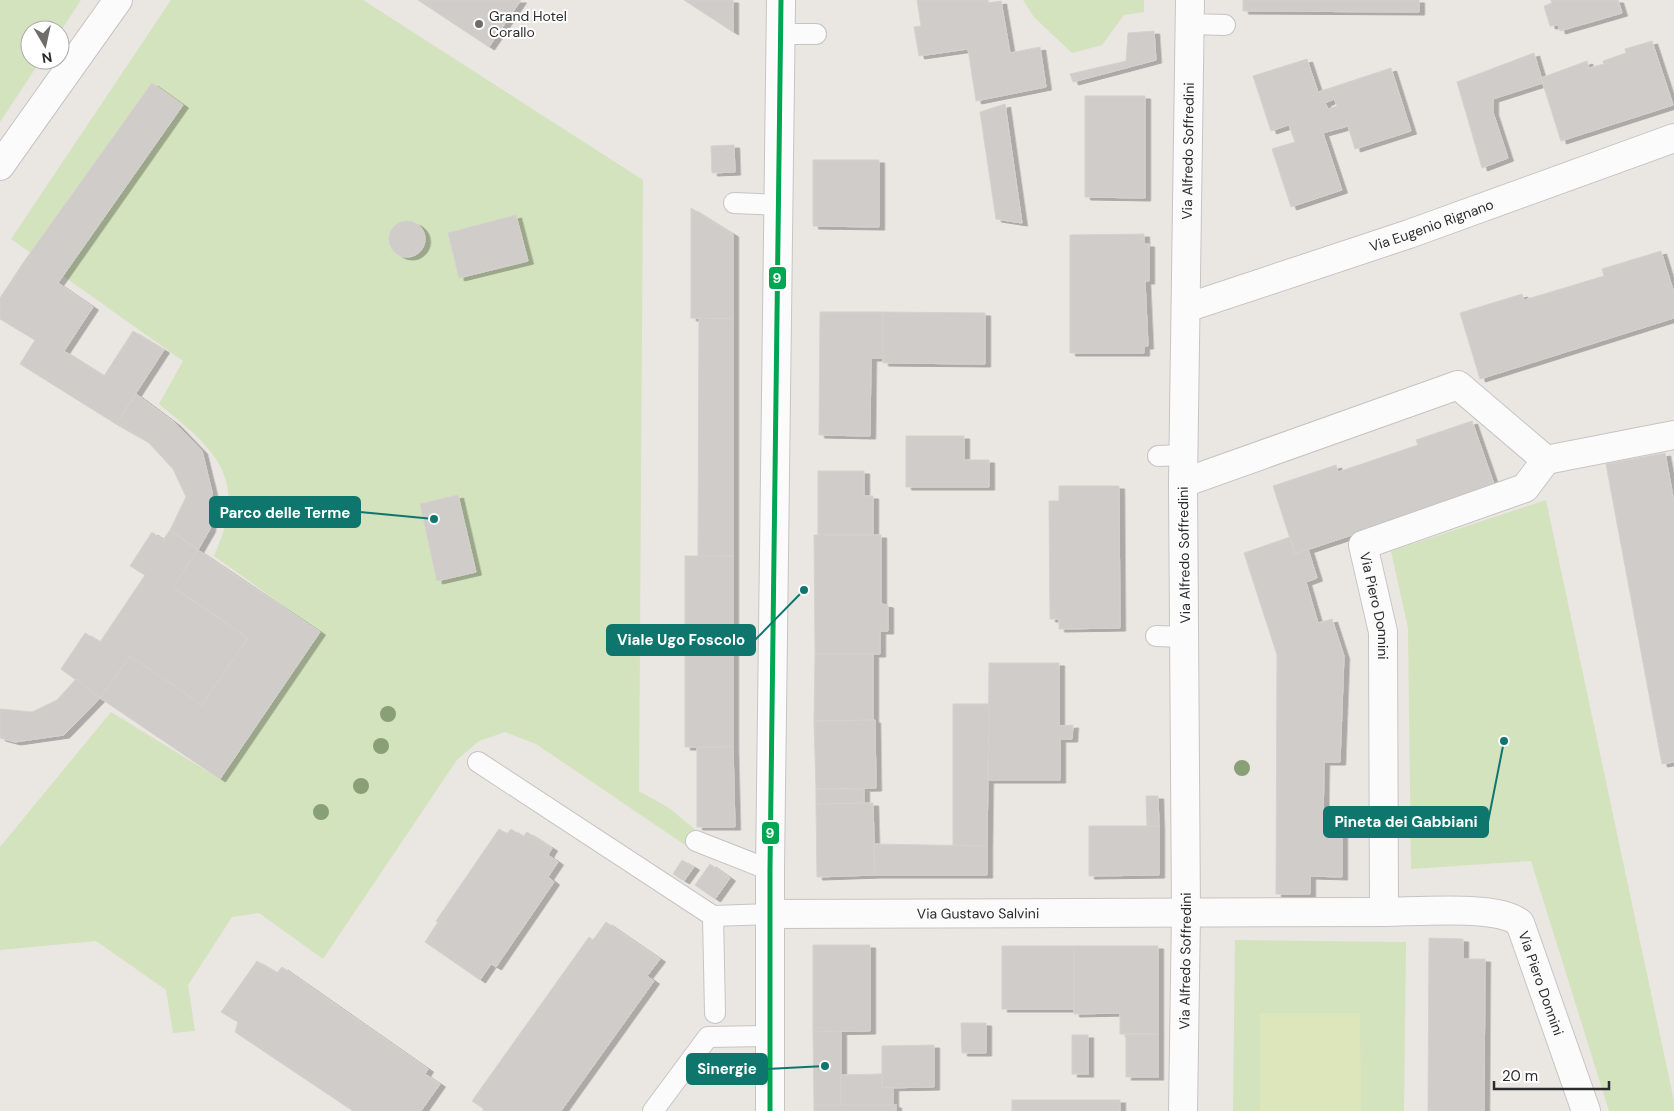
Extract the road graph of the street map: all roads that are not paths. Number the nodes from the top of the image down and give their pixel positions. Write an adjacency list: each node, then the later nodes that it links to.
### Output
1 (118, 0): 8 (street)
2 (781, 0): 5 (street)
3 (1190, 12): 4 (lane); 11 (street, Via Alfredo Soffredini)
4 (1225, 25)
5 (780, 34): 6 (lane); 10 (street)
6 (816, 34)
7 (1674, 138): 11 (street, Via Eugenio Rignano)
8 (0, 166)
9 (734, 203): 10 (lane)
10 (779, 205): 19 (street)
11 (1186, 308): 14 (street, Via Alfredo Soffredini)
12 (1674, 435): 13 (street)
13 (1546, 460): 14 (street); 20 (street, Via Piero Donnini)
14 (1183, 483): 16 (street, Via Alfredo Soffredini)
15 (1156, 636): 16 (lane)
16 (1185, 637): 22 (street, Via Alfredo Soffredini)
17 (478, 762): 23 (lane)
18 (696, 841): 19 (lane)
19 (770, 870): 21 (street)
20 (1384, 912): 22 (street, Via Gustavo Salvini); 29 (street, Via Piero Donnini)
21 (770, 914): 22 (street, Via Gustavo Salvini); 23 (lane); 25 (street)
22 (1186, 914): 28 (street, Via Alfredo Soffredini)
23 (713, 916): 24 (lane)
24 (715, 1012)
25 (770, 1036): 26 (lane); 27 (street)
26 (653, 1111)
27 (770, 1111)
28 (1183, 1111)
29 (1586, 1111)

